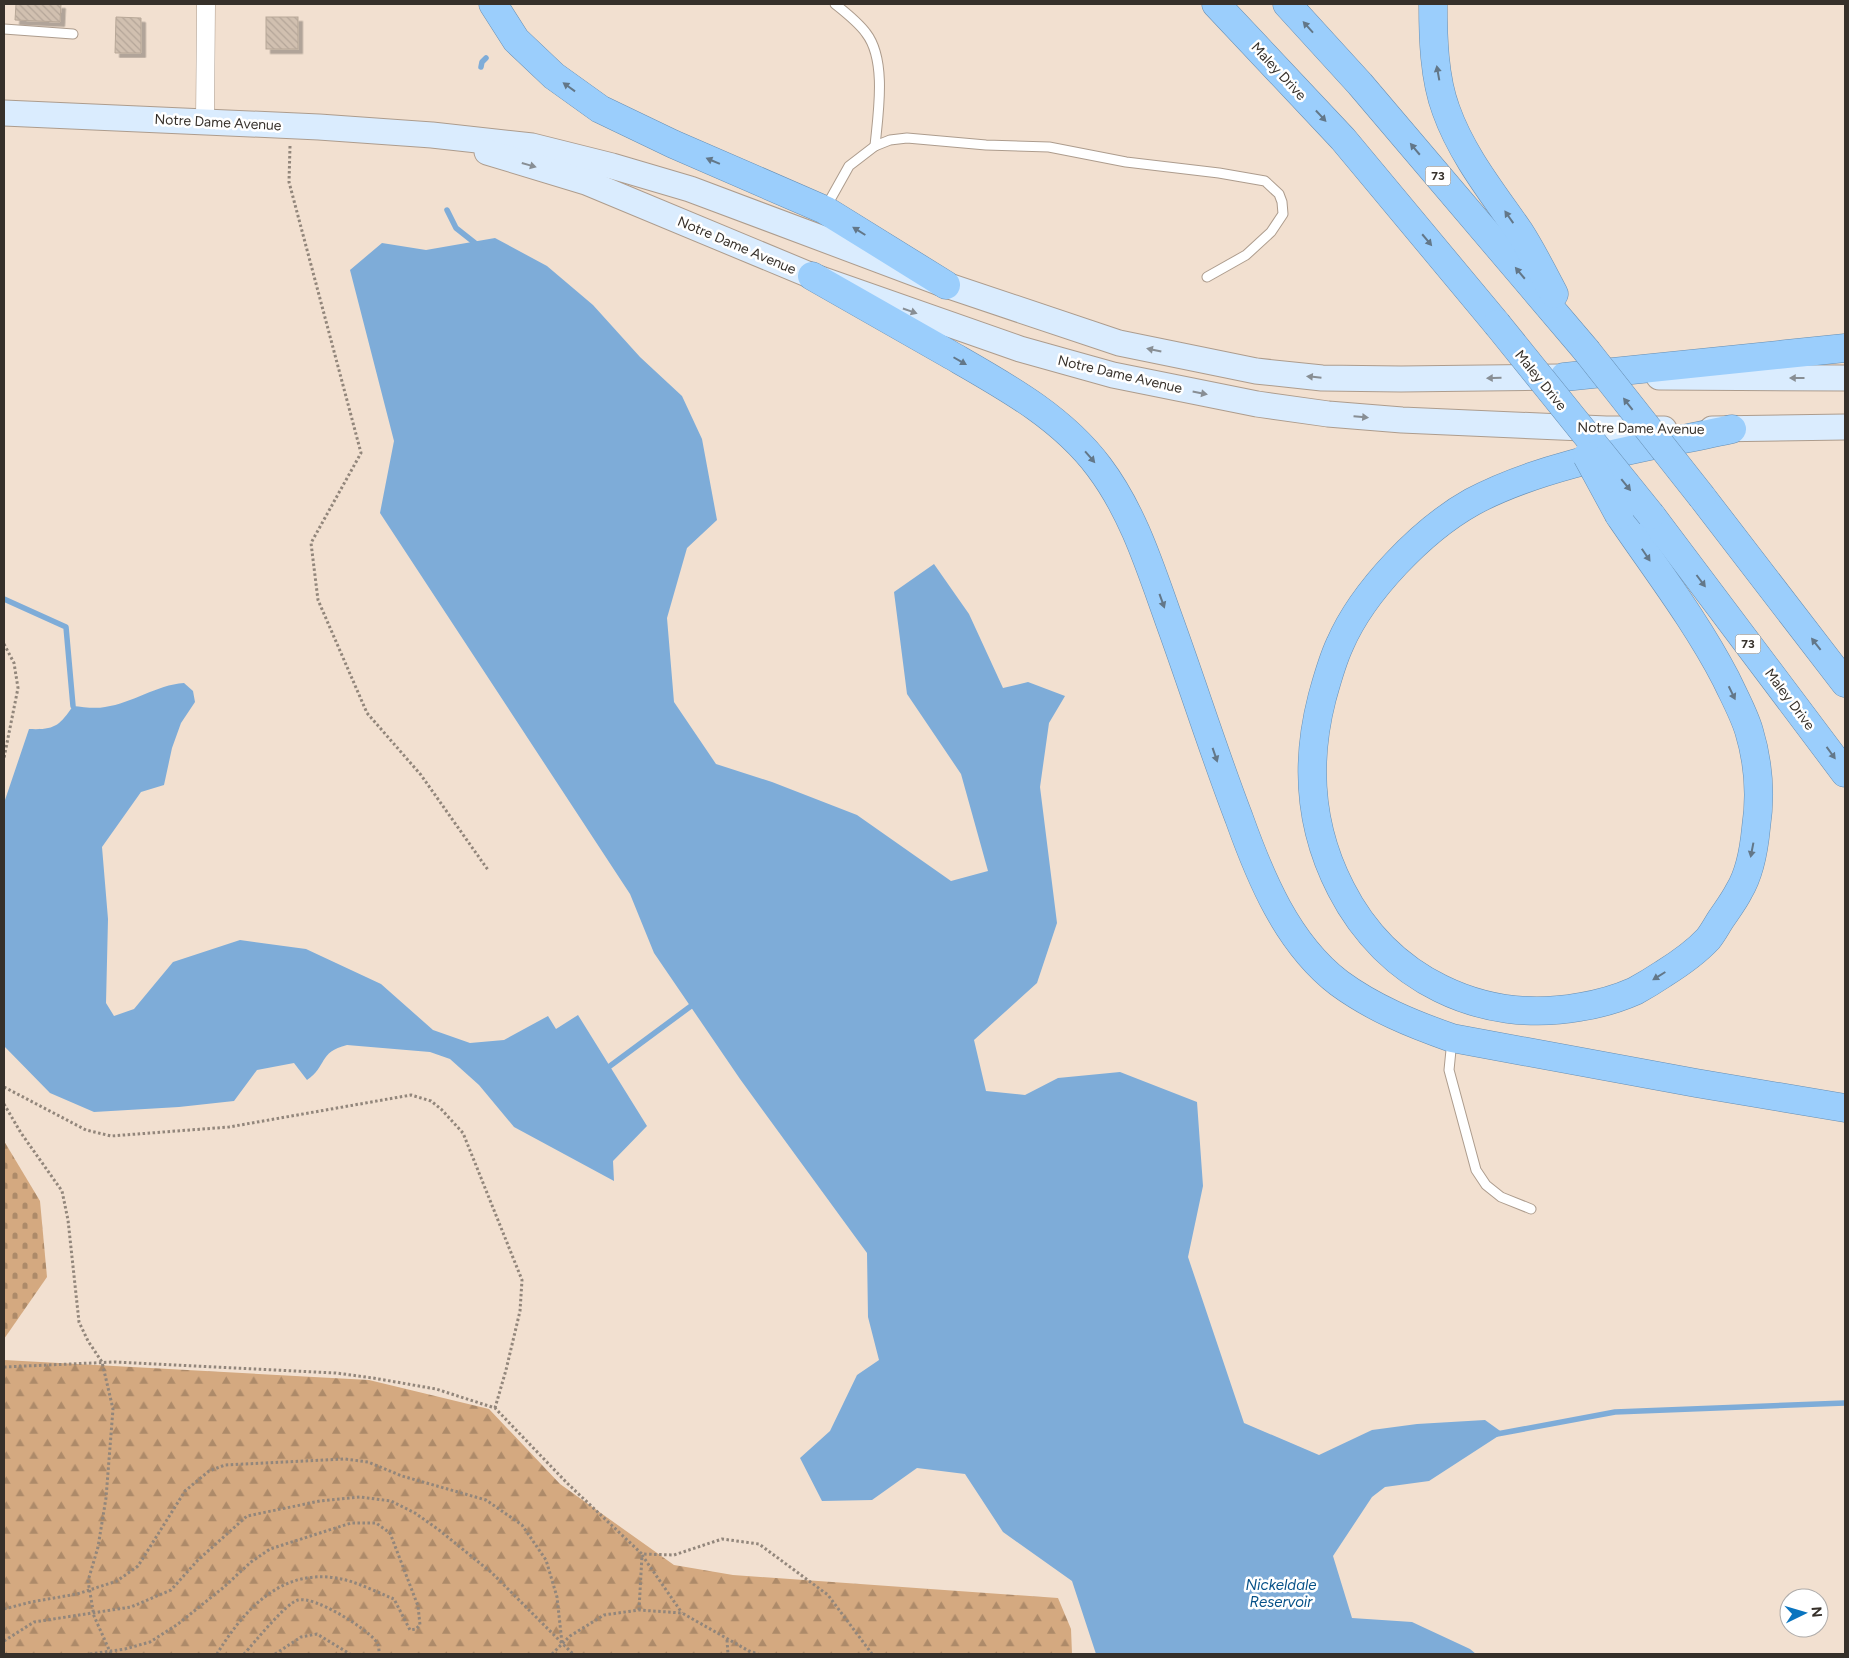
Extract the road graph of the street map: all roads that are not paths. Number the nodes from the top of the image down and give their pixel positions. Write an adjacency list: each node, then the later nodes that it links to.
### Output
1 (206, 4): 10 (street)
2 (493, 4): 13 (highway, one-way to 2)
3 (835, 4): 12 (lane)
4 (1216, 4): 20 (highway, Maley Drive / 73, one-way to 20, bridge)
5 (1287, 4): 18 (highway, 73, one-way to 5)
6 (1433, 4): 18 (highway, one-way to 6)
7 (4, 29): 8 (lane)
8 (73, 34)
9 (4, 112): 10 (main road, Notre Dame Avenue)
10 (205, 121): 11 (main road, Notre Dame Avenue)
11 (432, 135): 14 (main road, Notre Dame Avenue, one-way to 14); 16 (main road, Notre Dame Avenue)
12 (875, 146): 13 (lane); 15 (lane)
13 (825, 210): 16 (highway, one-way to 13)
14 (812, 276): 22 (main road, Notre Dame Avenue, one-way to 22); 25 (highway, one-way to 25)
15 (1207, 277)
16 (946, 284): 20 (main road, Notre Dame Avenue, one-way to 16)
17 (1845, 348): 20 (highway)
18 (1586, 350): 23 (highway, 73, one-way to 18, bridge)
19 (1845, 378): 20 (main road, Notre Dame Avenue, one-way to 20)
20 (1560, 387): 22 (highway, one-way to 22, bridge); 24 (highway, Maley Drive / 73, one-way to 24, bridge)
21 (1845, 427): 22 (main road, Notre Dame Avenue)
22 (1732, 430)
23 (1845, 683)
24 (1845, 773)
25 (1452, 1038): 26 (highway); 27 (lane)
26 (1845, 1108)
27 (1531, 1208)

